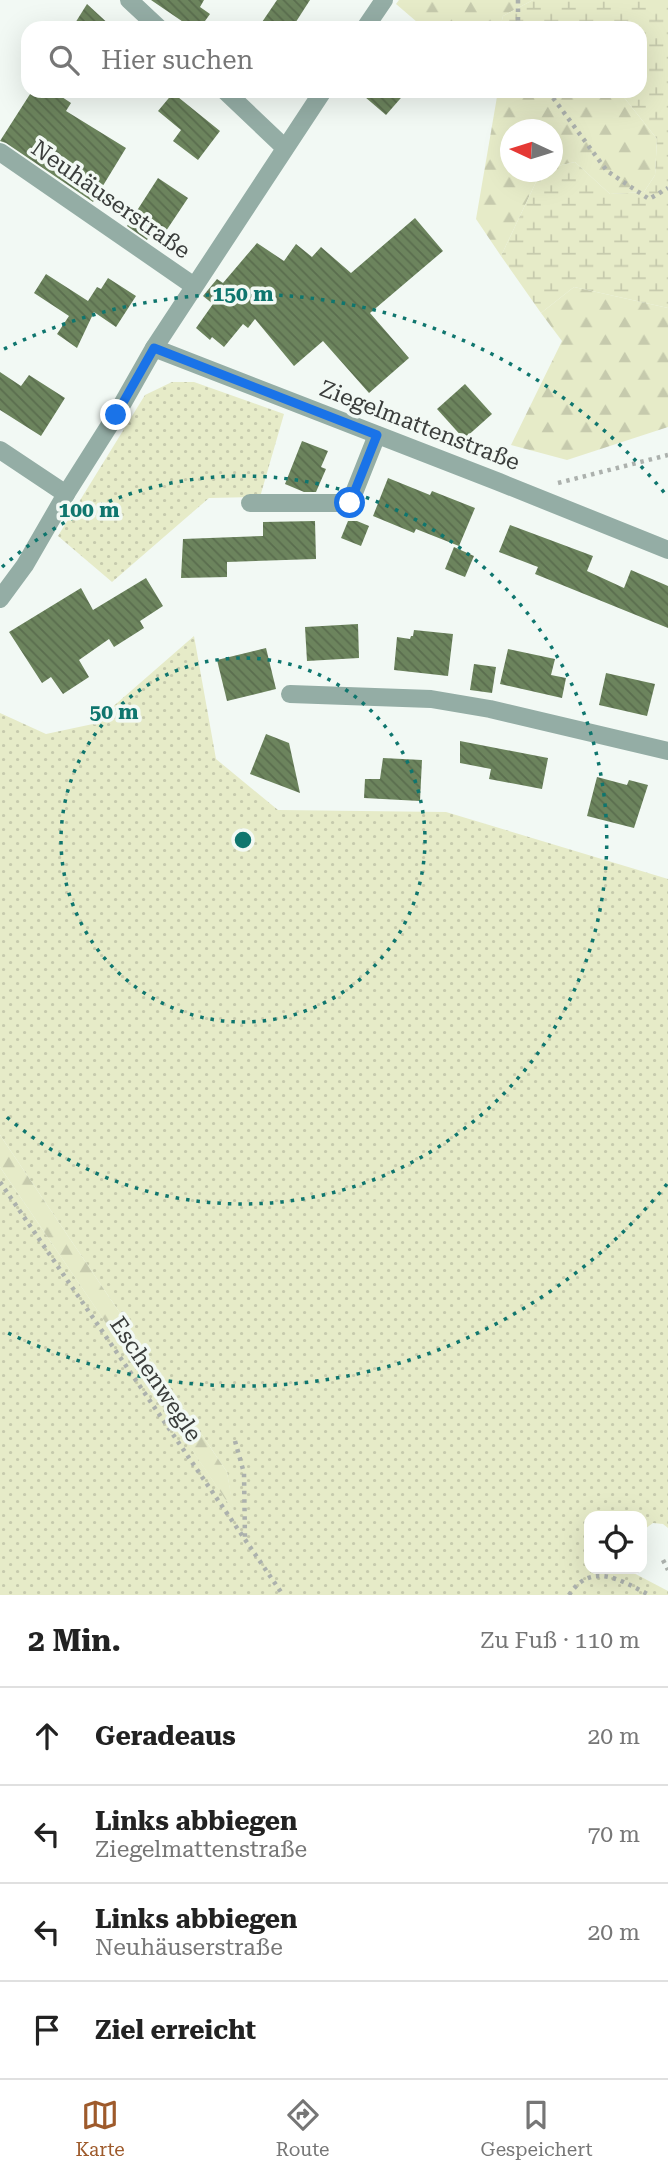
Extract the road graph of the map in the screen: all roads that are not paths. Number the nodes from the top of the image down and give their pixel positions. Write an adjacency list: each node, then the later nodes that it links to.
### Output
1 (129, 0): 3 (street)
2 (384, 0): 4 (street)
3 (152, 21)
4 (370, 21)
5 (232, 98): 7 (street)
6 (318, 98): 7 (street, Neuhäuserstraße)
7 (285, 148): 9 (street, Neuhäuserstraße)
8 (0, 152): 9 (street, Neuhäuserstraße)
9 (194, 286): 10 (street, Neuhäuserstraße)
10 (154, 348): 11 (street, Ziegelmattenstraße); 13 (street, Neuhäuserstraße)
11 (377, 435): 14 (street); 15 (street, Ziegelmattenstraße)
12 (0, 450): 13 (street)
13 (66, 494): 16 (street, Neuhäuserstraße)
14 (250, 503)
15 (668, 550)
16 (0, 599)
17 (290, 694): 18 (street)
18 (668, 751)

